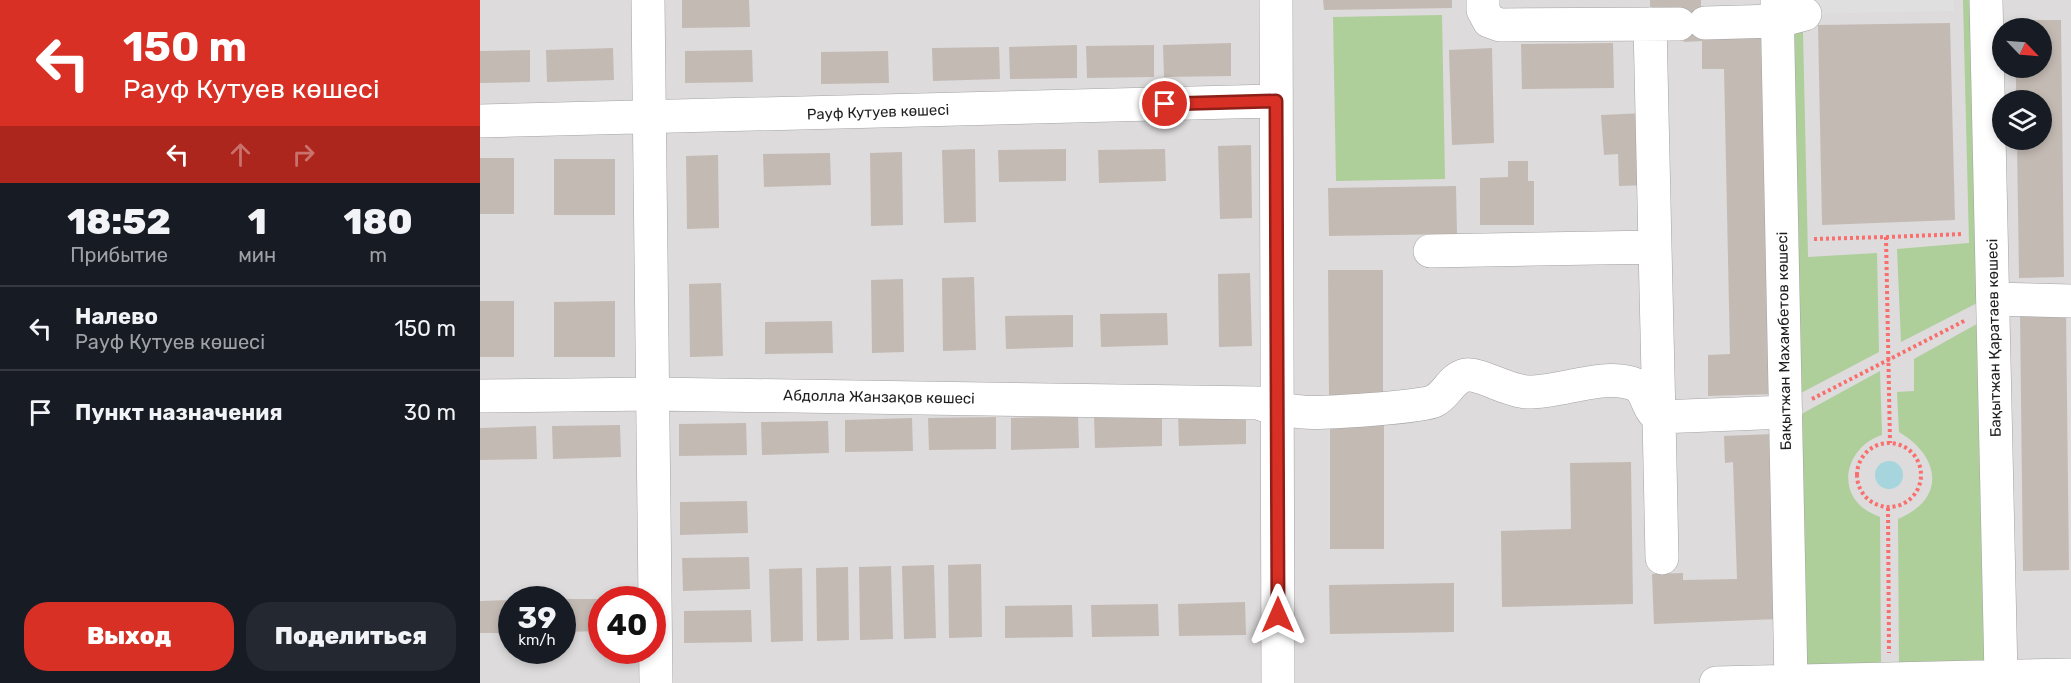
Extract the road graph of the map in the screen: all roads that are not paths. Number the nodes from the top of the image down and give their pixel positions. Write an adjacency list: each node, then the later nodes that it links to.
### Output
1 (648, 0): 8 (street)
2 (1276, 0): 7 (street)
3 (1483, 0): 6 (street)
4 (1986, 0): 13 (street, Бақытжан Қаратаев көшесі)
5 (1787, 12): 6 (street); 17 (street, Бақытжан Махамбетов көшесі)
6 (1678, 24): 10 (street)
7 (1276, 101): 8 (street, Рауф Кутуев көшесі); 16 (street)
8 (651, 118): 9 (street, Рауф Кутуев көшесі); 14 (street)
9 (480, 121)
10 (1655, 246): 11 (street); 18 (street)
11 (1430, 251)
12 (2071, 301): 13 (street)
13 (1993, 302): 21 (street, Бақытжан Қаратаев көшесі)
14 (654, 394): 15 (street, Абдолла Жанзақов көшесі); 16 (street, Абдолла Жанзақов көшесі); 24 (street)
15 (480, 396)
16 (1277, 409): 18 (street, Абдолла Жанзақов көшесі); 25 (street)
17 (1786, 412): 18 (street); 23 (street, Бақытжан Махамбетов көшесі)
18 (1659, 417): 19 (street)
19 (1662, 558)
20 (2071, 675): 21 (street)
21 (2001, 676): 22 (street)
22 (1876, 681): 23 (street)
23 (1791, 682): 26 (street)
24 (656, 683)
25 (1278, 683)
26 (1716, 683)

